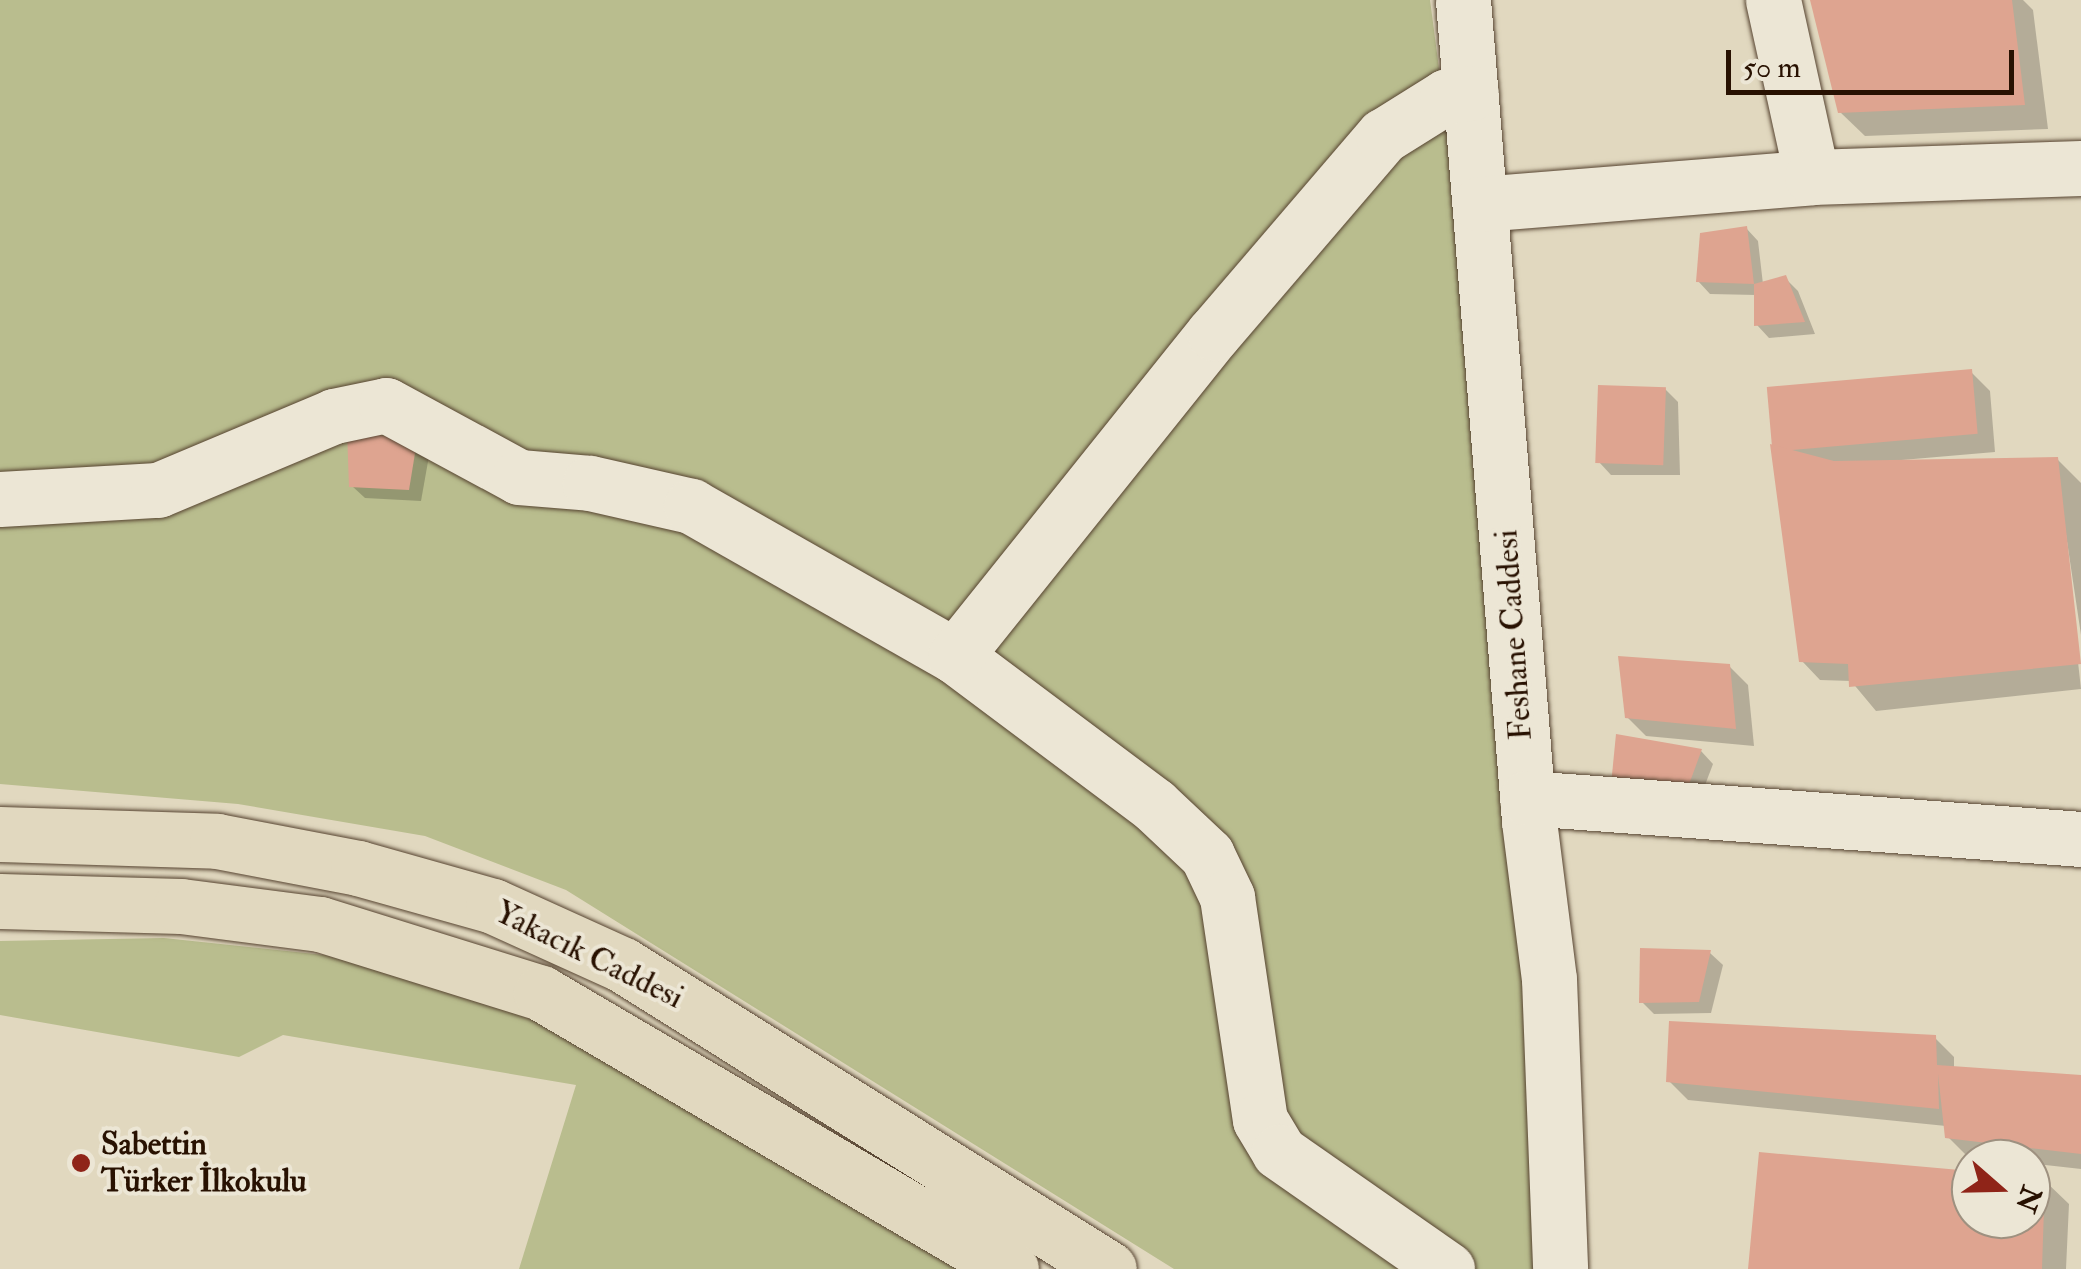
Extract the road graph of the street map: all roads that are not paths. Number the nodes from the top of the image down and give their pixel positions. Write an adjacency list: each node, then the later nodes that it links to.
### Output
1 (1463, 0): 3 (street, Feshane Caddesi)
2 (1774, 0): 5 (street)
3 (1470, 93): 6 (street, Feshane Caddesi); 8 (street)
4 (2081, 168): 5 (street)
5 (1812, 177): 6 (street)
6 (1480, 204): 9 (street, Feshane Caddesi)
7 (0, 499): 8 (street)
8 (955, 656): 15 (street)
9 (1527, 798): 11 (street); 16 (street, Feshane Caddesi)
10 (0, 834): 14 (main road, Yakacık Caddesi)
11 (2081, 839)
12 (0, 901): 13 (main road, Yakacık Caddesi)
13 (1012, 1269)
14 (1109, 1269)
15 (1447, 1269)
16 (1560, 1269)

